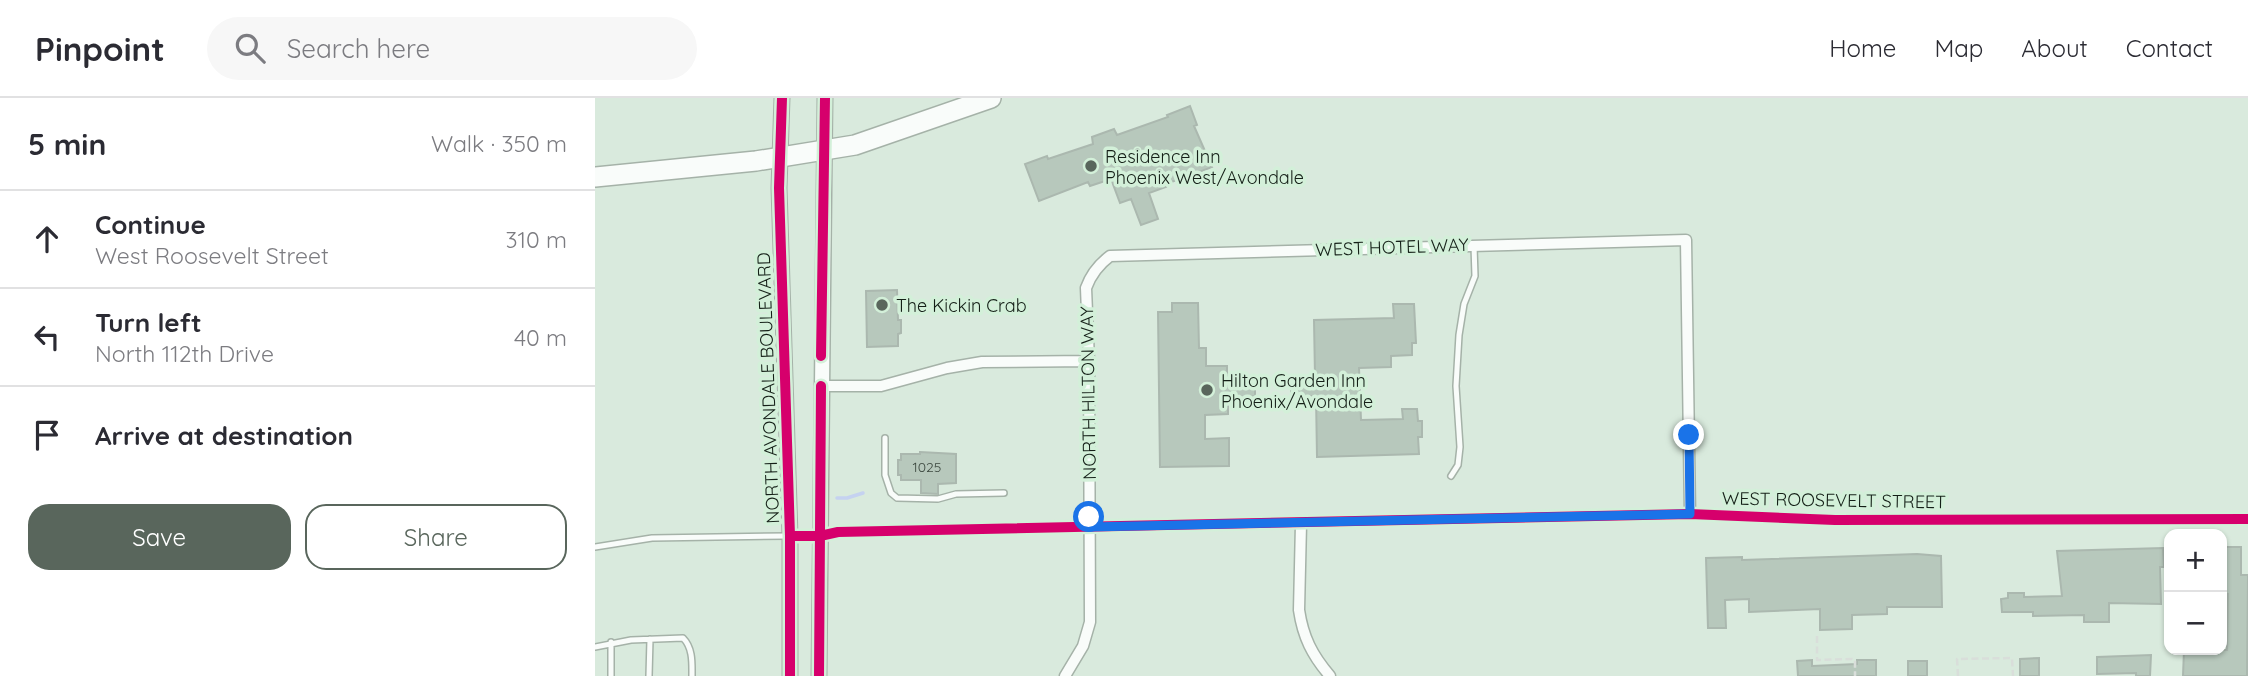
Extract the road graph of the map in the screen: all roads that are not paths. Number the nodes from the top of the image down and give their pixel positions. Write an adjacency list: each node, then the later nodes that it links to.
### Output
1 (782, 98): 5 (main road, NORTH AVONDALE BOULEVARD)
2 (825, 98): 4 (main road)
3 (992, 98): 4 (highway)
4 (824, 150): 5 (highway); 10 (main road)
5 (780, 157): 6 (highway); 18 (main road, NORTH AVONDALE BOULEVARD)
6 (595, 177)
7 (1474, 245): 8 (street, WEST HOTEL WAY); 12 (lane); 14 (street, WEST HOTEL WAY)
8 (1101, 263): 9 (street, NORTH HILTON WAY)
9 (1089, 361): 10 (street); 17 (street, NORTH HILTON WAY)
10 (821, 386): 19 (main road)
11 (885, 438): 13 (lane)
12 (1451, 476)
13 (1004, 493)
14 (1690, 514): 15 (street, WEST ROOSEVELT STREET); 16 (street, WEST ROOSEVELT STREET)
15 (2248, 519)
16 (1301, 524): 17 (street, WEST ROOSEVELT STREET); 30 (street)
17 (1089, 527): 19 (street, WEST ROOSEVELT STREET); 29 (street, NORTH HILTON WAY)
18 (790, 536): 19 (street, WEST ROOSEVELT STREET); 20 (lane); 27 (main road, NORTH AVONDALE BOULEVARD)
19 (820, 536): 28 (main road)
20 (595, 547)
21 (650, 639): 22 (lane); 25 (lane); 26 (lane)
22 (611, 642): 23 (lane); 24 (lane)
23 (595, 647)
24 (611, 676)
25 (649, 676)
26 (692, 676)
27 (790, 676)
28 (819, 676)
29 (1065, 676)
30 (1330, 676)

